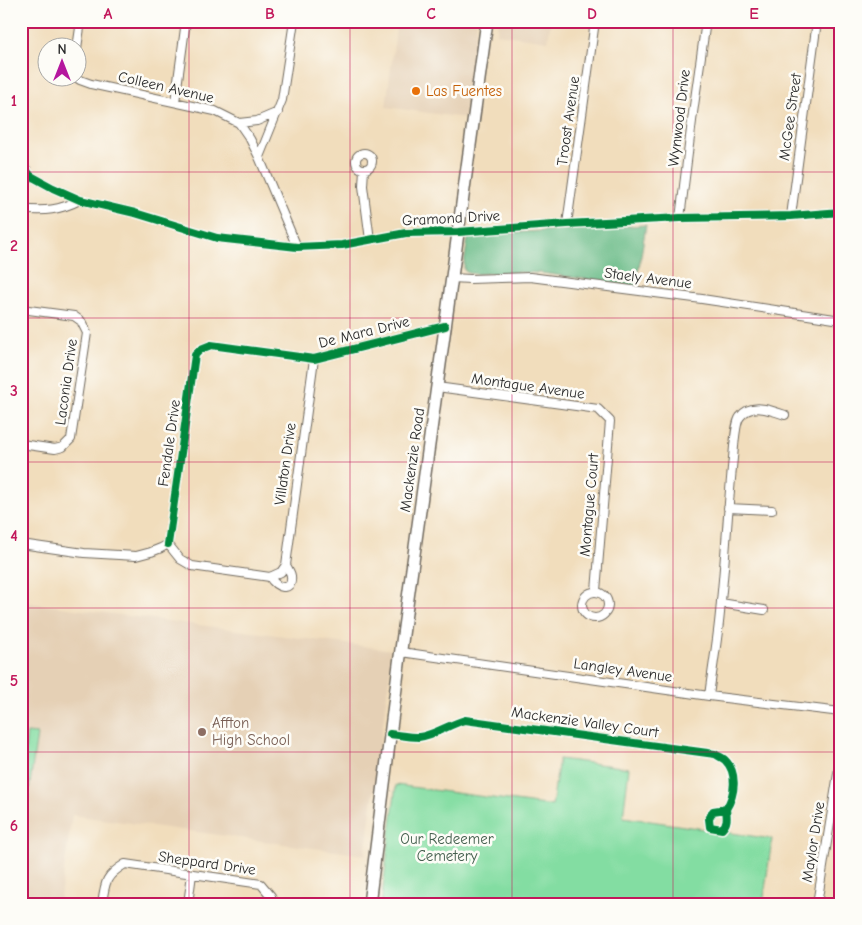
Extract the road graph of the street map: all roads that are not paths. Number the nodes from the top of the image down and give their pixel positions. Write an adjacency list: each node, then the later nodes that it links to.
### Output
1 (81, 21): 11 (street)
2 (186, 21): 13 (street)
3 (294, 21): 14 (street)
4 (487, 21): 27 (main road, Mackenzie Road)
5 (595, 21): 26 (street, Troost Avenue)
6 (706, 21): 25 (street, Wynwood Drive)
7 (817, 21): 24 (street, McGee Street)
8 (825, 21): 9 (street)
9 (830, 22): 10 (street)
10 (841, 23)
11 (78, 38)
12 (88, 83): 13 (street, Colleen Avenue)
13 (175, 102): 15 (street, Colleen Avenue)
14 (278, 112): 15 (street); 16 (street)
15 (239, 123): 16 (street)
16 (259, 157): 29 (street)
17 (21, 164): 18 (street, Gramond Drive)
18 (27, 170): 20 (street); 21 (street, Gramond Drive)
19 (364, 170): 28 (street)
20 (21, 181)
21 (80, 200): 22 (street); 29 (street, Gramond Drive)
22 (21, 209)
23 (841, 212): 24 (street, Gramond Drive)
24 (791, 216): 25 (street, Gramond Drive)
25 (680, 218): 26 (street, Gramond Drive)
26 (568, 224): 27 (street, Gramond Drive)
27 (458, 232): 28 (street, Gramond Drive); 30 (main road, Mackenzie Road)
28 (370, 240): 29 (street, Gramond Drive)
29 (297, 248)
30 (452, 278): 32 (street, Staely Avenue); 33 (main road, Mackenzie Road)
31 (21, 309): 39 (street, Laconia Drive)
32 (841, 320)
33 (445, 326): 35 (street, De Mara Drive); 36 (main road, Mackenzie Road)
34 (201, 349): 35 (street, De Mara Drive); 43 (street, Fendale Drive)
35 (314, 359): 44 (street, Villaton Drive)
36 (437, 387): 38 (street, Montague Avenue); 49 (main road, Mackenzie Road)
37 (786, 415): 40 (street)
38 (610, 421): 46 (street, Montague Court)
39 (21, 444)
40 (728, 508): 41 (street); 47 (street)
41 (772, 510)
42 (21, 544): 43 (street)
43 (168, 544): 45 (street)
44 (283, 569): 45 (street); 45 (street)
45 (270, 577)
46 (596, 591)
47 (721, 603): 48 (street); 50 (street)
48 (764, 610)
49 (401, 652): 50 (street, Langley Avenue); 52 (main road, Mackenzie Road)
50 (709, 696): 51 (street, Langley Avenue)
51 (841, 712)
52 (390, 734): 54 (street, Mackenzie Valley Court); 59 (main road, Mackenzie Road)
53 (841, 755): 60 (street, Maylor Drive)
54 (726, 809)
55 (192, 874): 56 (street, Sheppard Drive); 57 (street); 58 (street, Sheppard Drive)
56 (102, 904)
57 (188, 904)
58 (273, 904)
59 (369, 904)
60 (817, 904)

